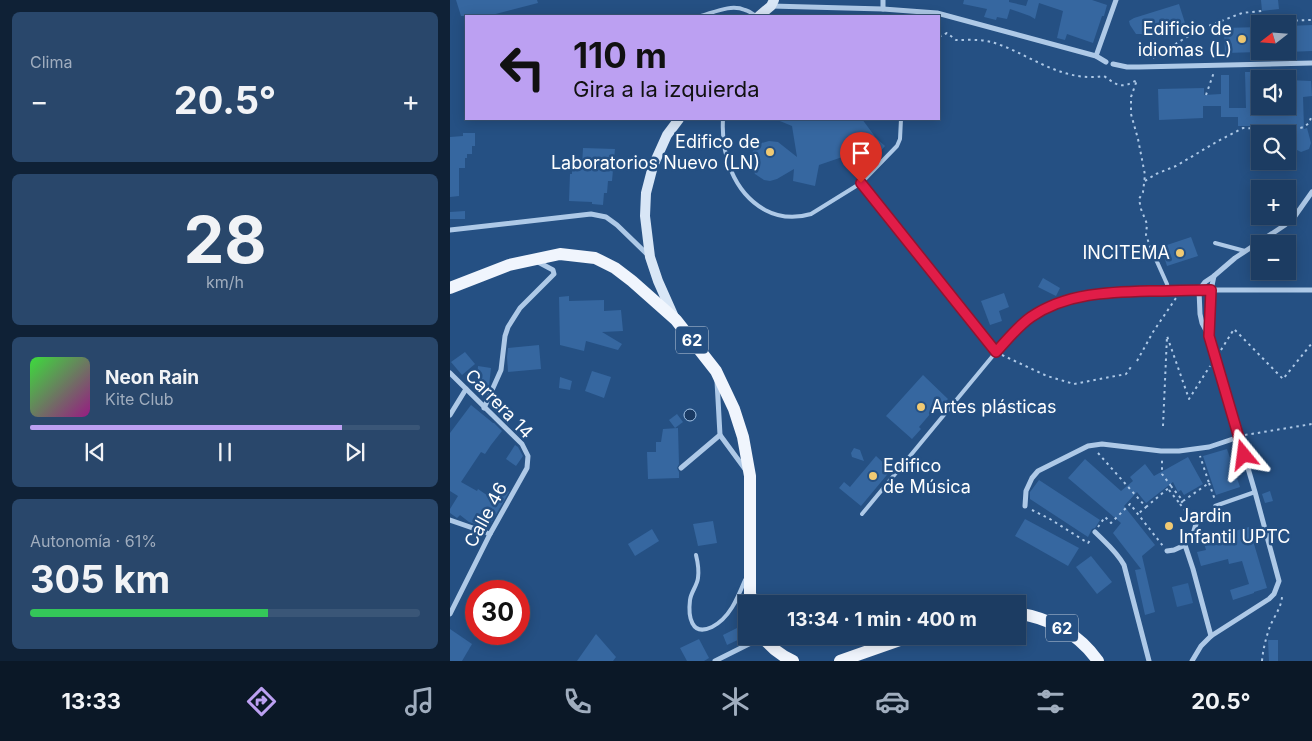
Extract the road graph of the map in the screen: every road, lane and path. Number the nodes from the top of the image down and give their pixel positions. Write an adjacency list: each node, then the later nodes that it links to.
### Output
1 (883, 0): 4 (street)
2 (1116, 0): 12 (street)
3 (772, 3): 4 (street); 8 (street)
4 (882, 9): 12 (street)
5 (1262, 11): 13 (path)
6 (704, 15): 7 (lane)
7 (756, 15)
8 (759, 15)
9 (1296, 20): 10 (path)
10 (1312, 20)
11 (940, 36): 19 (path)
12 (1096, 56): 14 (street)
13 (1149, 61)
14 (1106, 62)
15 (1312, 63): 16 (street)
16 (1113, 64)
17 (1214, 70): 20 (path)
18 (1138, 74): 19 (path)
19 (1137, 80): 25 (path)
20 (1206, 95)
21 (1312, 115): 25 (path)
22 (677, 120): 32 (street)
23 (723, 120): 26 (lane)
24 (901, 120): 26 (lane)
25 (1145, 181): 31 (path)
26 (861, 183): 43 (lane)
27 (1312, 192): 30 (street)
28 (450, 230): 32 (street)
29 (1215, 243): 30 (lane)
30 (1245, 251): 34 (street)
31 (1154, 255): 40 (lane)
32 (650, 257): 41 (street)
33 (532, 260): 35 (main road, 62); 41 (main road, 62); 49 (street)
34 (1214, 276): 37 (street); 38 (street)
35 (450, 288)
36 (1182, 290): 37 (lane); 40 (lane); 44 (path)
37 (1199, 290): 38 (street); 42 (street)
38 (1211, 290): 39 (street); 42 (street)
39 (1312, 290)
40 (1168, 291): 43 (lane)
41 (676, 320): 46 (main road, 62)
42 (1209, 336): 54 (street)
43 (996, 352): 45 (path); 71 (lane)
44 (1137, 361)
45 (1133, 364)
46 (716, 371): 53 (street); 60 (main road, 62)
47 (450, 373): 48 (street, Carrera 14)
48 (466, 389): 49 (street, Carrera 14); 50 (street)
49 (484, 408): 58 (street, Carrera 14)
50 (450, 415)
51 (1312, 424): 52 (path)
52 (1253, 433)
53 (720, 435): 59 (street); 60 (street)
54 (1239, 437): 55 (street); 64 (street)
55 (1198, 449): 56 (street); 61 (path)
56 (1161, 451): 62 (path); 68 (street)
57 (1097, 452): 70 (path)
58 (528, 456): 76 (street, Calle 46)
59 (681, 468)
60 (750, 476): 80 (main road, 62)
61 (1209, 483): 65 (path); 66 (path)
62 (1171, 486): 66 (path); 70 (path)
63 (1169, 490): 67 (path)
64 (1255, 492): 69 (lane); 81 (street)
65 (1215, 500)
66 (1183, 501): 67 (path)
67 (1180, 504): 74 (path)
68 (1025, 506): 75 (path)
69 (1215, 506)
70 (1146, 507): 72 (path)
71 (862, 514)
72 (1138, 514): 75 (path); 78 (path)
73 (450, 520): 76 (street)
74 (1196, 524): 77 (street)
75 (1095, 532): 93 (street)
76 (490, 534): 83 (street, Calle 46)
77 (1185, 545): 78 (street); 85 (street)
78 (1167, 551)
79 (696, 555): 80 (lane)
80 (750, 569): 82 (main road, 62)
81 (1278, 588): 85 (street); 95 (path)
82 (750, 595)
83 (450, 614)
84 (1026, 614): 92 (main road, 62)
85 (1211, 636): 94 (street)
86 (747, 645): 89 (street)
87 (770, 645): 90 (main road)
88 (885, 645): 91 (main road)
89 (715, 661)
90 (793, 661)
91 (840, 661)
92 (1098, 661)
93 (1149, 661)
94 (1192, 661)
95 (1262, 661)

